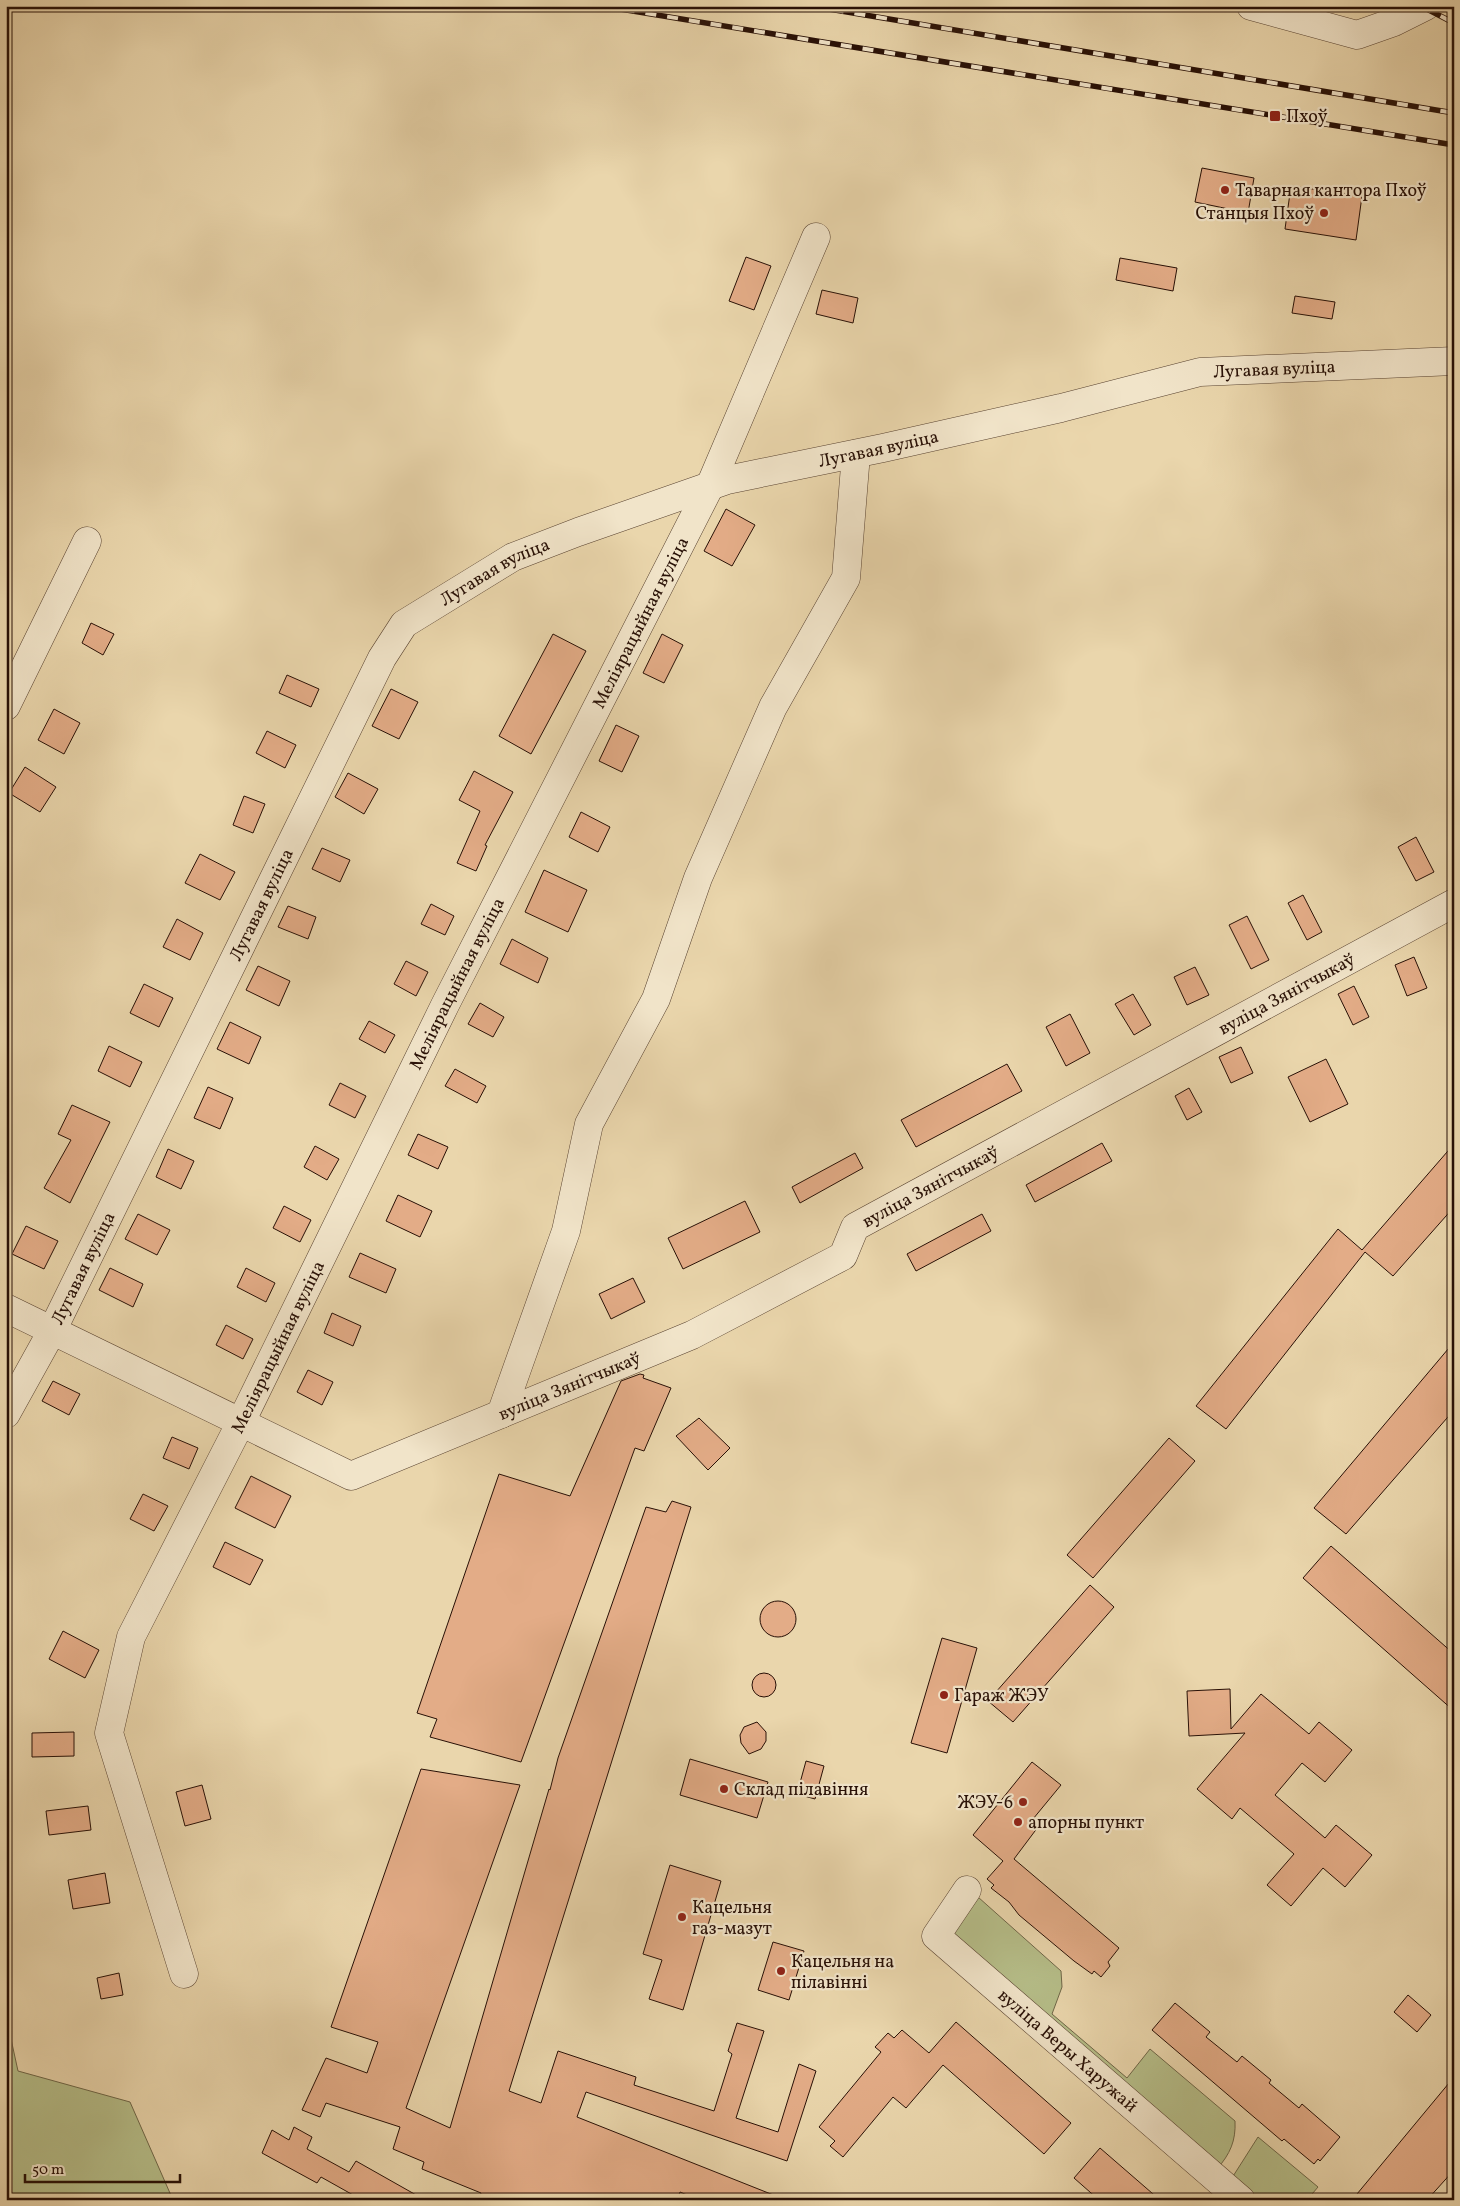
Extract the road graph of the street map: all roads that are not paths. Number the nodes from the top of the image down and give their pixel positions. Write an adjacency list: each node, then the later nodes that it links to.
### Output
1 (1251, 6): 2 (street)
2 (1426, 6)
3 (816, 237): 6 (street, Меліярацыйная вуліца)
4 (1454, 361): 5 (street, Лугавая вуліца)
5 (856, 454): 6 (street, Лугавая вуліца); 13 (street)
6 (710, 486): 11 (street, Лугавая вуліца); 14 (street, Меліярацыйная вуліца)
7 (87, 541): 8 (street)
8 (6, 706)
9 (1454, 902): 13 (street, вуліца Зянітчыкаў)
10 (6, 1308): 11 (street)
11 (52, 1330): 12 (street, Лугавая вуліца); 14 (street)
12 (6, 1414)
13 (501, 1414): 14 (street, вуліца Зянітчыкаў)
14 (241, 1422): 16 (street, Меліярацыйная вуліца)
15 (967, 1890): 17 (street, вуліца Веры Харужай)
16 (184, 1974)
17 (1240, 2200)

